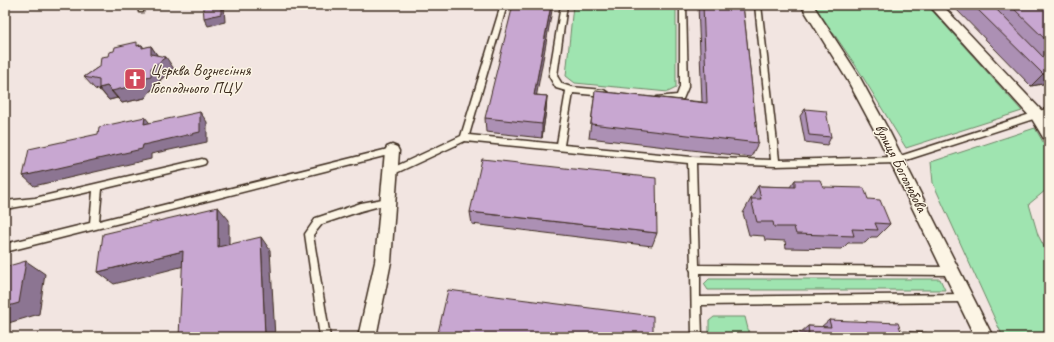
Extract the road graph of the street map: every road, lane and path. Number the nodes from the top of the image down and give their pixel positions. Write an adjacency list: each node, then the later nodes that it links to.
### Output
1 (504, 5): 12 (lane)
2 (564, 5): 7 (lane)
3 (683, 5): 9 (lane)
4 (758, 5): 18 (lane)
5 (807, 5): 16 (street, вулиця Боголюбова)
6 (935, 5): 10 (street)
7 (570, 90): 8 (lane); 13 (lane)
8 (609, 94)
9 (654, 98)
10 (1043, 113): 11 (street); 16 (lane)
11 (1049, 135)
12 (464, 138): 13 (lane); 19 (lane)
13 (560, 148): 15 (lane)
14 (392, 151): 19 (street); 23 (lane)
15 (692, 160): 18 (lane); 25 (lane)
16 (897, 160): 18 (lane); 26 (street, вулиця Боголюбова)
17 (202, 162): 20 (lane)
18 (775, 163)
19 (391, 172): 21 (street)
20 (98, 186): 22 (lane); 23 (lane)
21 (388, 201): 29 (lane); 30 (street)
22 (5, 205)
23 (94, 226): 24 (lane)
24 (5, 248)
25 (694, 269): 26 (lane); 28 (lane)
26 (952, 271): 27 (street, вулиця Боголюбова)
27 (966, 298): 28 (lane); 32 (street, вулиця Боголюбова)
28 (696, 301): 31 (lane)
29 (325, 337)
30 (367, 337)
31 (697, 337)
32 (984, 337)

